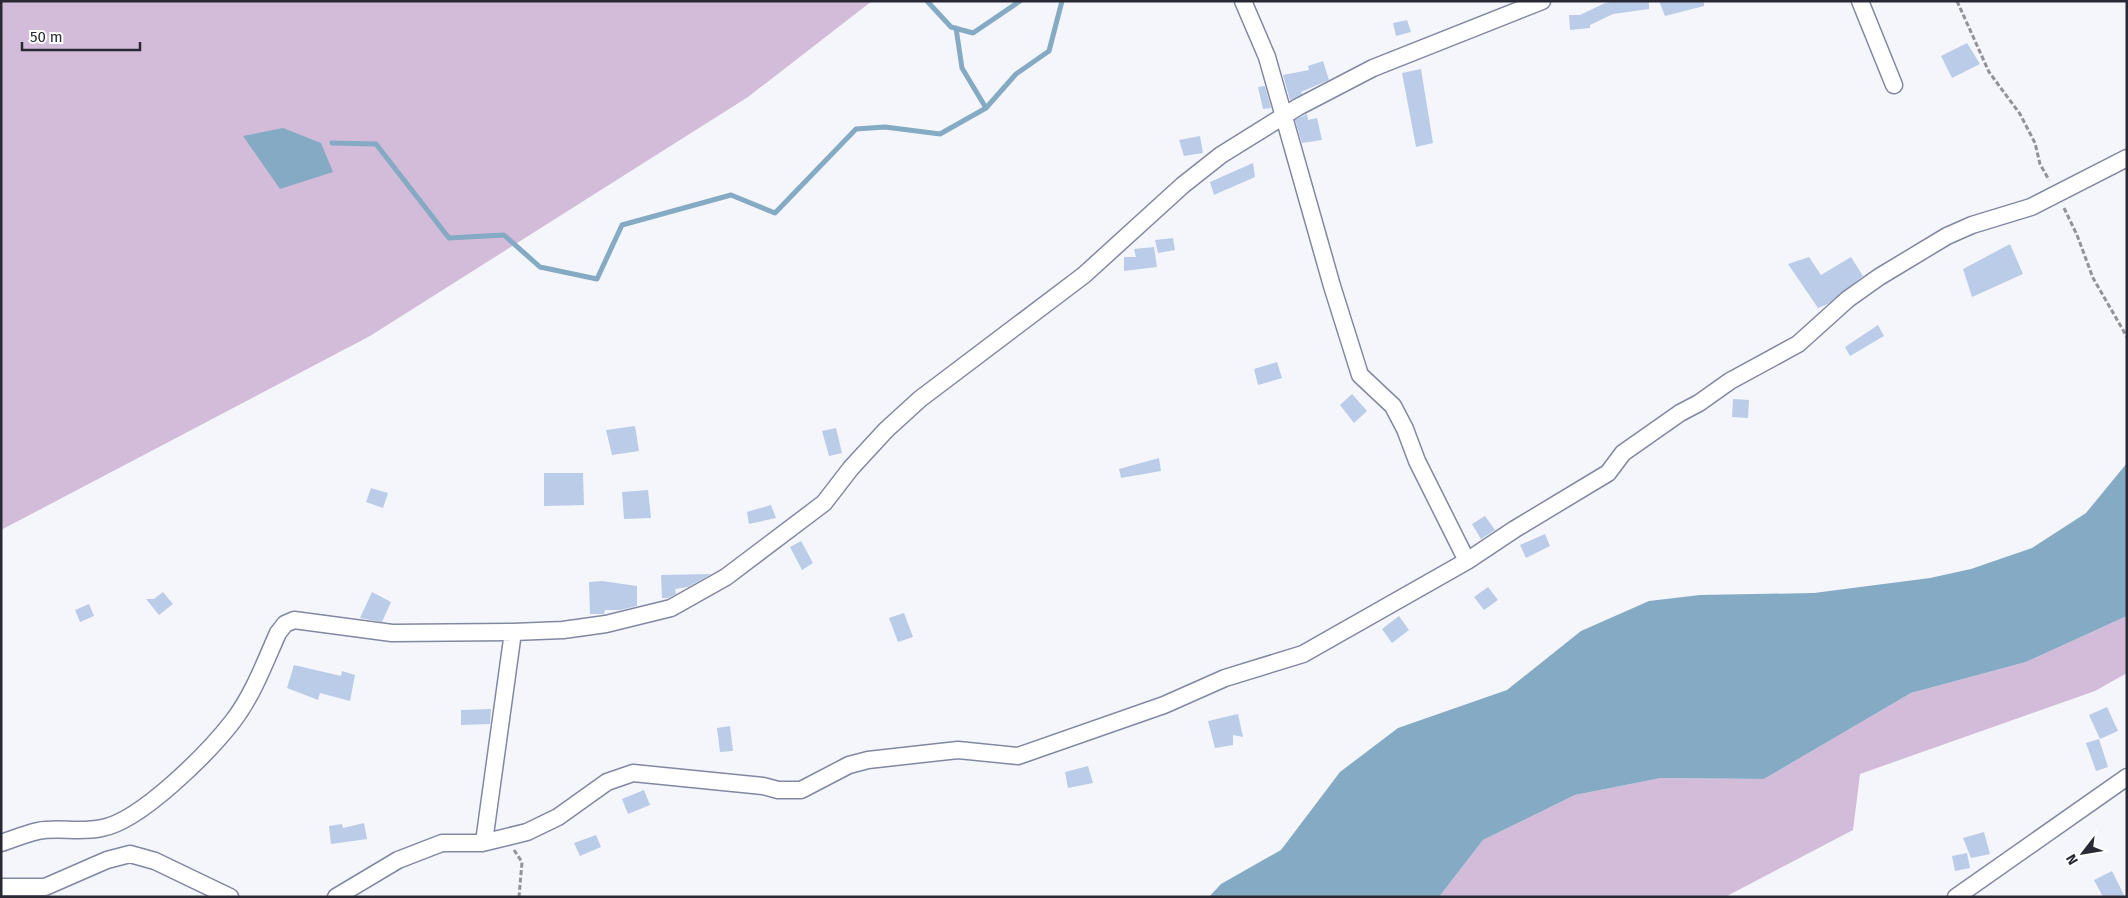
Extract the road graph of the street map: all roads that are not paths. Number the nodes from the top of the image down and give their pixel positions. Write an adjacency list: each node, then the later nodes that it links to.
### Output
1 (1243, 1): 5 (street)
2 (1542, 1): 5 (street)
3 (1860, 1): 4 (street)
4 (1894, 85)
5 (1284, 115): 7 (street); 8 (street)
6 (2127, 158): 7 (street)
7 (1468, 561): 10 (street)
8 (513, 632): 10 (street); 11 (street)
9 (2127, 776): 15 (street)
10 (484, 842): 14 (street)
11 (1, 843)
12 (1, 888): 13 (street)
13 (230, 897)
14 (336, 897)
15 (1956, 897)

